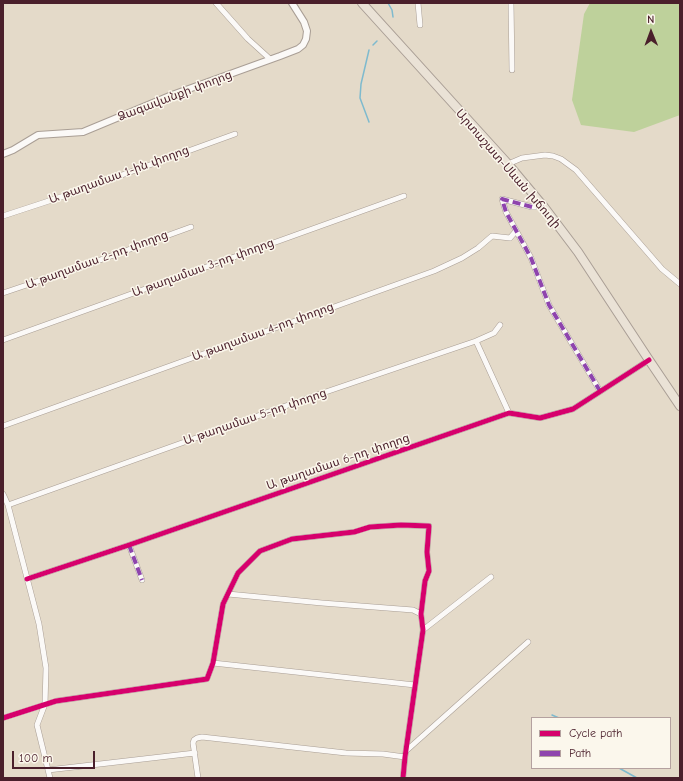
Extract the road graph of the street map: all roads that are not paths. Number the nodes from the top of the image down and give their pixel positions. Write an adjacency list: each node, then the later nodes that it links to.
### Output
1 (216, 3): 7 (street)
2 (292, 3): 7 (street, Ձագավանքի փողոց)
3 (362, 3): 11 (main road, Արտաշատ-Սևան խճուղի)
4 (418, 3): 6 (street)
5 (511, 3): 8 (street)
6 (420, 25)
7 (270, 59): 10 (street, Ձագավանքի փողոց)
8 (512, 70)
9 (235, 134): 14 (street, Ա թաղամաս 1-ին փողոց)
10 (3, 154)
11 (508, 164): 13 (main road, Արտաշատ-Սևան խճուղի); 17 (street)
12 (404, 196): 20 (street, Ա թաղամաս 3-րդ փողոց)
13 (544, 206): 16 (street); 22 (main road, Արտաշատ-Սևան խճուղի)
14 (3, 216)
15 (191, 227): 18 (street, Ա թաղամաս 2-րդ փողոց)
16 (516, 231): 23 (street); 26 (street, Ա թաղամաս 4-րդ փողոց)
17 (680, 284)
18 (3, 293)
19 (500, 325): 21 (street, Ա թաղամաս 5-րդ փողոց)
20 (3, 340)
21 (476, 342): 25 (street); 28 (street, Ա թաղամաս 5-րդ փողոց)
22 (649, 360): 23 (street, Ա թաղամաս 6-րդ փողոց); 24 (main road, Արտաշատ-Սևան խճուղի)
23 (600, 391): 25 (street, Ա թաղամաս 6-րդ փողոց)
24 (680, 406)
25 (509, 413): 29 (street, Ա թաղամաս 6-րդ փողոց)
26 (3, 426)
27 (3, 494): 28 (street)
28 (8, 505): 31 (street)
29 (129, 545): 31 (street, Ա թաղամաս 6-րդ փողոց); 32 (street)
30 (491, 577): 35 (street)
31 (27, 580): 39 (street)
32 (142, 580)
33 (228, 594): 34 (street); 34 (street); 37 (street)
34 (421, 614): 35 (street)
35 (423, 630): 38 (street)
36 (528, 642): 41 (street)
37 (213, 663): 38 (street); 39 (street)
38 (415, 685): 41 (street)
39 (45, 704): 40 (street); 44 (street)
40 (3, 718)
41 (407, 750): 43 (street)
42 (194, 753): 43 (street); 44 (street); 46 (street)
43 (405, 757): 47 (street)
44 (48, 770): 45 (street)
45 (50, 778)
46 (198, 778)
47 (403, 778)

